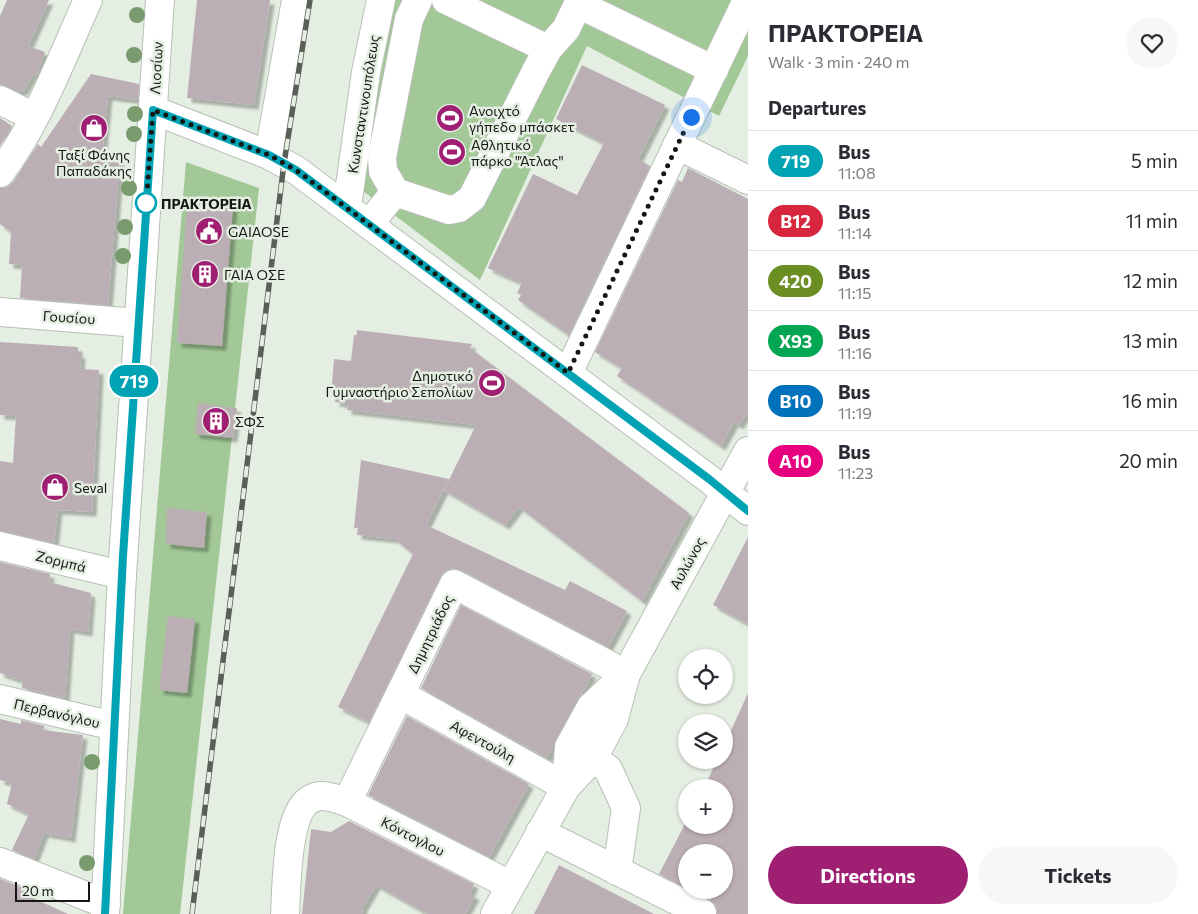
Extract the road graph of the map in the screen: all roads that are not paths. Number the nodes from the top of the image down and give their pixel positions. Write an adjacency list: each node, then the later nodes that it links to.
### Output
1 (88, 0): 13 (street)
2 (160, 0): 12 (street, Λιοσίων)
3 (296, 0): 15 (street)
4 (381, 0): 19 (street, Κωνσταντινουπόλεως)
5 (418, 0): 18 (street)
6 (446, 0): 9 (street)
7 (747, 0): 10 (street)
8 (579, 2): 9 (street); 10 (street)
9 (548, 49): 18 (street)
10 (714, 70): 14 (street)
11 (0, 100): 13 (street)
12 (153, 110): 15 (street); 22 (street, Λιοσίων)
13 (34, 117): 16 (street)
14 (677, 145): 17 (street); 23 (street)
15 (269, 155): 19 (street)
16 (0, 173)
17 (748, 180)
18 (395, 192): 20 (street)
19 (347, 208): 20 (street)
20 (369, 224): 23 (street)
21 (0, 312): 22 (street, Γουσίου)
22 (138, 323): 28 (street, Λιοσίων)
23 (568, 373): 25 (street)
24 (748, 452): 25 (street, Αυλώνος)
25 (726, 493): 26 (street); 29 (street, Αυλώνος)
26 (748, 511)
27 (0, 546): 28 (street, Ζορμπά)
28 (122, 575): 32 (street, Λιοσίων)
29 (626, 674): 30 (street, Δημητριάδος); 33 (street, Αυλώνος); 34 (street, Αυλώνος)
30 (400, 694): 34 (street, Αφεντούλη); 35 (street, Δημητριάδος)
31 (0, 699): 32 (street, Περβανόγλου)
32 (114, 726): 40 (street, Λιοσίων)
33 (593, 758): 34 (street, Αυλώνος); 38 (street)
34 (566, 787): 36 (street, Αυλώνος)
35 (347, 802): 39 (street, Κόντογλου); 41 (street, Κόντογλου)
36 (540, 832): 38 (street); 39 (street, Αυλώνος)
37 (0, 862): 40 (street)
38 (617, 871): 43 (street)
39 (510, 885): 42 (street, Αυλώνος)
40 (106, 909)
41 (285, 914)
42 (496, 914)
43 (702, 914)

